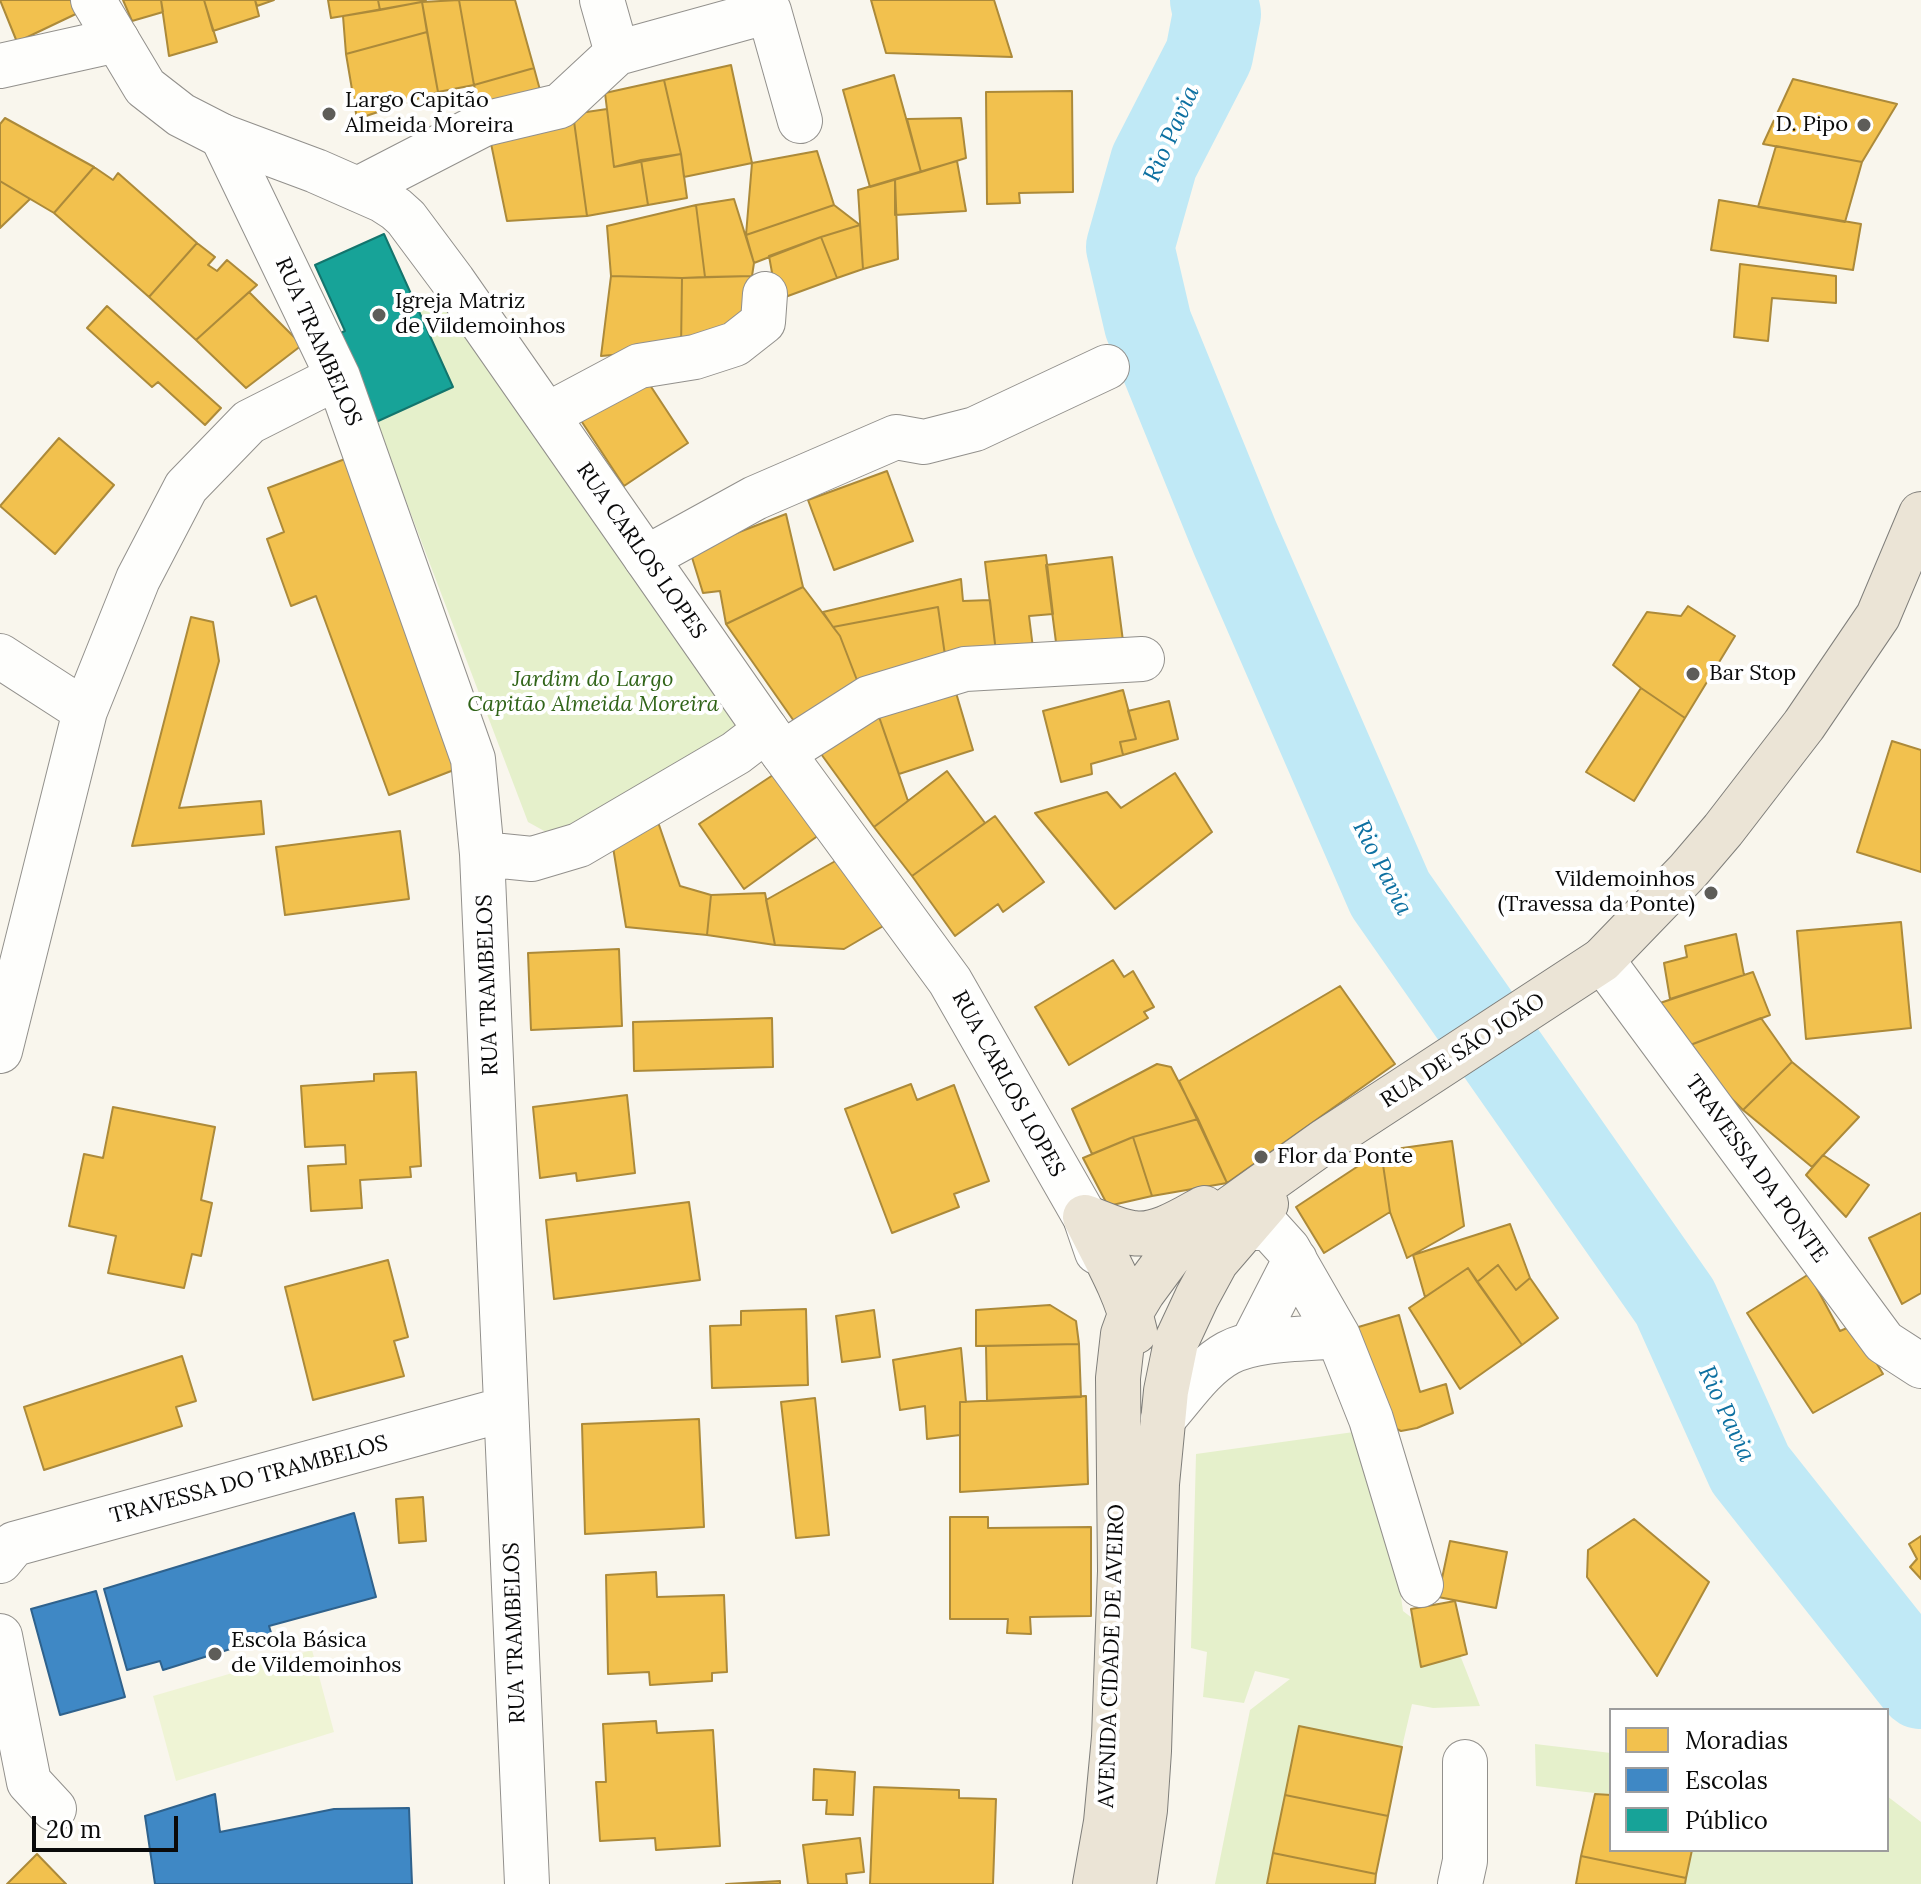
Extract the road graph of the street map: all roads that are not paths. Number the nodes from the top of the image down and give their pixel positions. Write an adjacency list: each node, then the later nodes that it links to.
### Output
1 (93, 0): 4 (street, RUA CARLOS LOPES)
2 (602, 0): 5 (street)
3 (774, 6): 5 (street); 7 (street)
4 (117, 40): 6 (street); 8 (street, RUA CARLOS LOPES)
5 (617, 53): 9 (street)
6 (0, 66)
7 (800, 121)
8 (222, 136): 9 (street, RUA CARLOS LOPES); 12 (street, RUA TRAMBELOS)
9 (358, 189): 13 (street, RUA CARLOS LOPES)
10 (765, 294): 13 (street)
11 (1107, 367): 15 (street)
12 (338, 377): 18 (street); 20 (street, RUA TRAMBELOS)
13 (547, 415): 15 (street, RUA CARLOS LOPES)
14 (1921, 514): 21 (main road, RUA DE SÃO JOÃO)
15 (646, 558): 19 (street, RUA CARLOS LOPES)
16 (0, 656): 18 (street)
17 (1142, 659): 19 (street)
18 (85, 711): 22 (street)
19 (775, 742): 20 (street); 24 (street, RUA CARLOS LOPES)
20 (482, 854): 32 (street, RUA TRAMBELOS)
21 (1587, 970): 23 (main road, RUA DE SÃO JOÃO); 30 (street, TRAVESSA DA PONTE)
22 (0, 1051)
23 (1325, 1141): 24 (main road); 25 (main road, AVENIDA CIDADE DE AVEIRO); 27 (main road, AVENIDA CIDADE DE AVEIRO)
24 (1085, 1217): 27 (main road, AVENIDA CIDADE DE AVEIRO); 31 (street, AVENIDA CIDADE DE AVEIRO)
25 (1244, 1228): 26 (street); 33 (main road, AVENIDA CIDADE DE AVEIRO)
26 (1295, 1260): 28 (street); 29 (street)
27 (1131, 1312): 31 (main road, AVENIDA CIDADE DE AVEIRO); 34 (main road, AVENIDA CIDADE DE AVEIRO)
28 (1338, 1336): 29 (street); 36 (street)
29 (1252, 1344): 33 (street)
30 (1921, 1366)
31 (1118, 1378): 41 (main road, AVENIDA CIDADE DE AVEIRO)
32 (506, 1409): 35 (street, TRAVESSA DO TRAMBELOS); 40 (street, RUA TRAMBELOS)
33 (1163, 1419): 34 (main road, AVENIDA CIDADE DE AVEIRO)
34 (1157, 1484): 42 (main road, AVENIDA CIDADE DE AVEIRO)
35 (0, 1561)
36 (1421, 1585)
37 (0, 1636): 39 (street)
38 (1465, 1762): 43 (street)
39 (54, 1809)
40 (527, 1884)
41 (1095, 1884)
42 (1134, 1884)
43 (1460, 1884)

